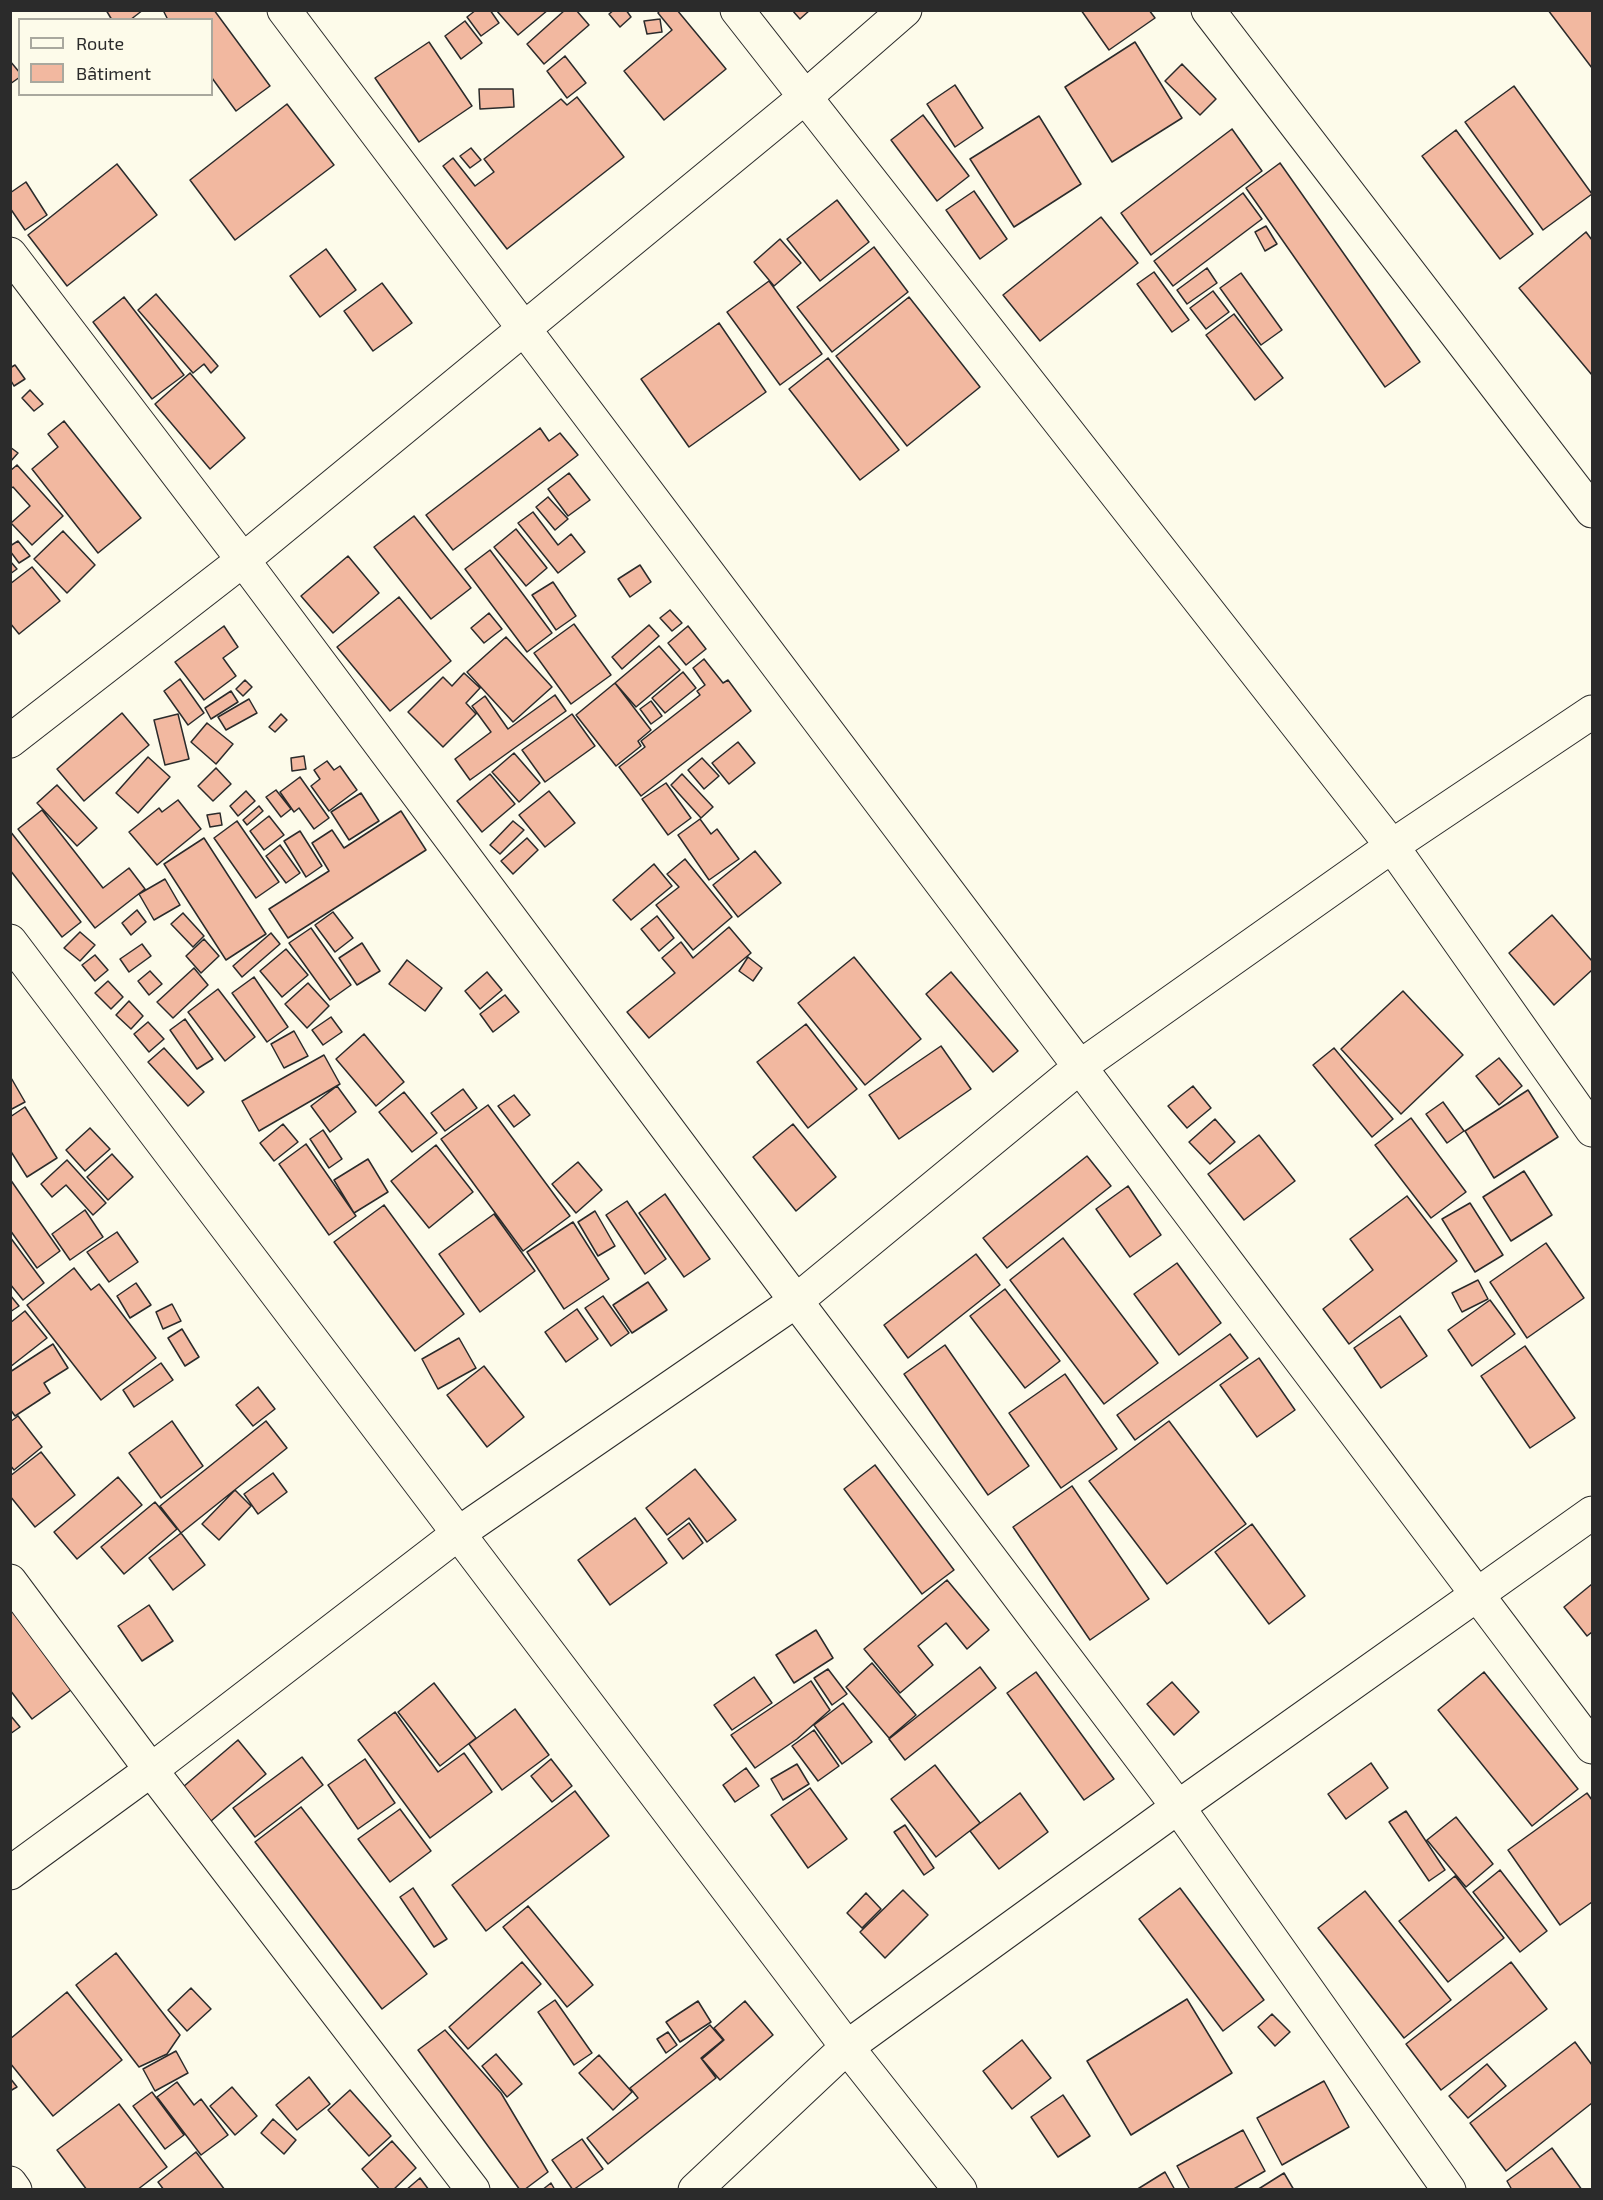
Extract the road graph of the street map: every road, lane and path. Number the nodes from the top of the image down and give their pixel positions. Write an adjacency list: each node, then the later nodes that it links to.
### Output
1 (284, 10): 7 (street)
2 (737, 10): 5 (street)
3 (905, 10): 5 (street)
4 (1208, 10): 8 (street)
5 (804, 98): 7 (street); 12 (street)
6 (10, 254): 9 (street)
7 (524, 329): 9 (street); 14 (street)
8 (1593, 511)
9 (243, 560): 11 (street); 16 (street)
10 (1593, 712): 12 (street)
11 (10, 741)
12 (1392, 846): 14 (street); 15 (street)
13 (10, 941): 18 (street)
14 (1081, 1066): 16 (street); 20 (street)
15 (1593, 1130)
16 (796, 1301): 18 (street); 23 (street)
17 (1593, 1513): 20 (street)
18 (459, 1533): 22 (street); 25 (street)
19 (10, 1581): 22 (street)
20 (1478, 1593): 21 (street); 23 (street)
21 (1593, 1748)
22 (151, 1770): 24 (street); 28 (street)
23 (1178, 1807): 25 (street); 31 (street)
24 (10, 1873)
25 (847, 2047): 29 (street); 30 (street)
26 (10, 2183): 27 (street)
27 (15, 2190)
28 (473, 2190)
29 (695, 2190)
30 (960, 2190)
31 (1449, 2190)

